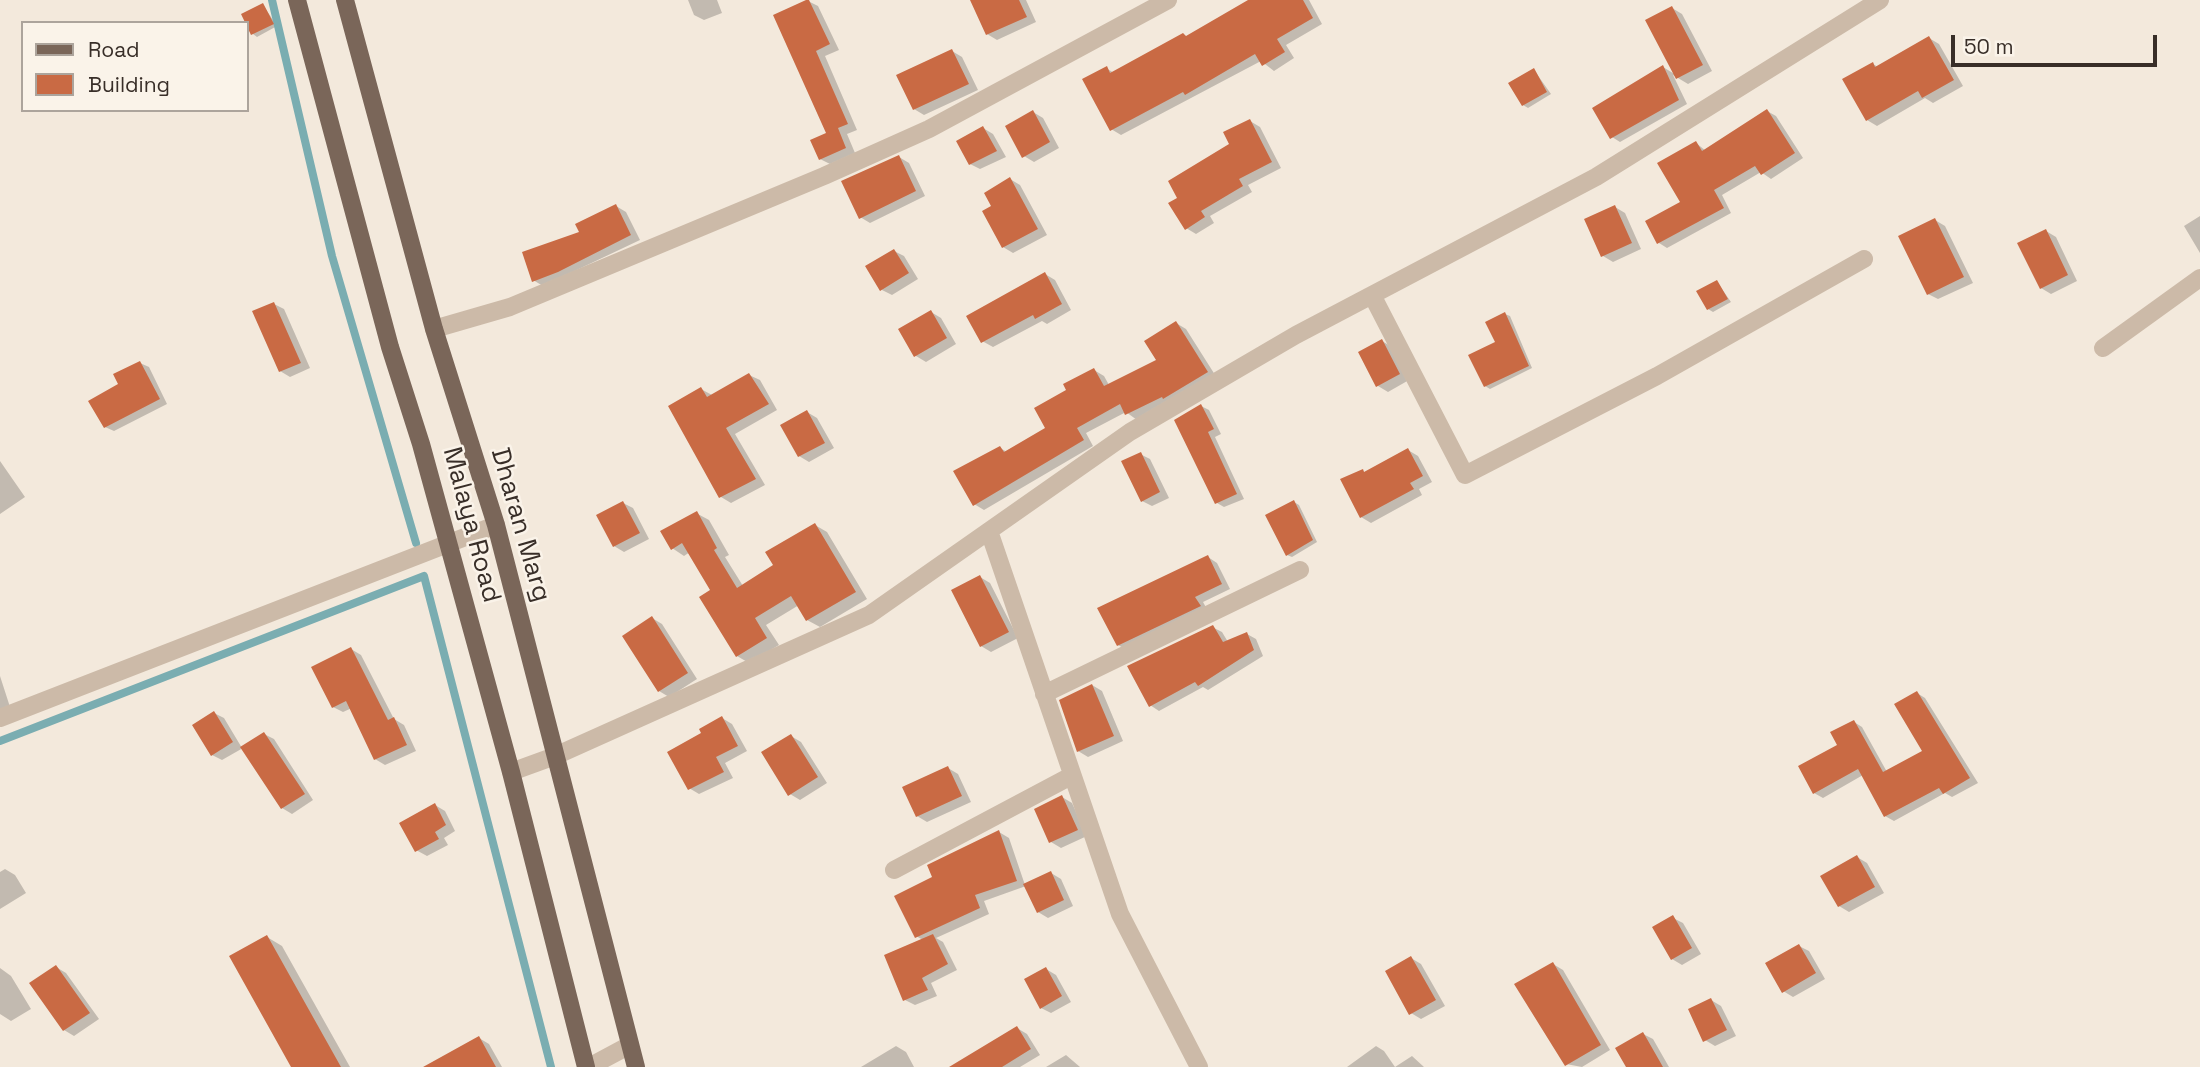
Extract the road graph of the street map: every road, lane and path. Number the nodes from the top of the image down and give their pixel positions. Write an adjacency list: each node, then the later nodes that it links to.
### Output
1 (297, 0): 12 (main road, Malaya Road)
2 (345, 0): 8 (main road, Dharan Marg)
3 (1168, 0): 8 (street)
4 (1880, 0): 7 (street)
5 (1864, 258): 7 (street)
6 (2200, 278): 9 (street)
7 (1372, 295): 11 (street)
8 (434, 329): 10 (main road, Dharan Marg)
9 (2103, 348)
10 (496, 525): 12 (street); 16 (main road, Dharan Marg)
11 (989, 531): 14 (street); 16 (street)
12 (448, 541): 15 (street); 17 (main road, Malaya Road)
13 (1300, 570): 14 (street)
14 (1044, 694): 18 (street)
15 (0, 718)
16 (555, 756): 17 (street); 20 (main road, Dharan Marg)
17 (511, 772): 21 (main road, Malaya Road)
18 (1071, 776): 19 (street); 23 (street)
19 (894, 870)
20 (630, 1045): 21 (street); 22 (main road, Dharan Marg)
21 (588, 1067)
22 (636, 1067)
23 (1199, 1067)

